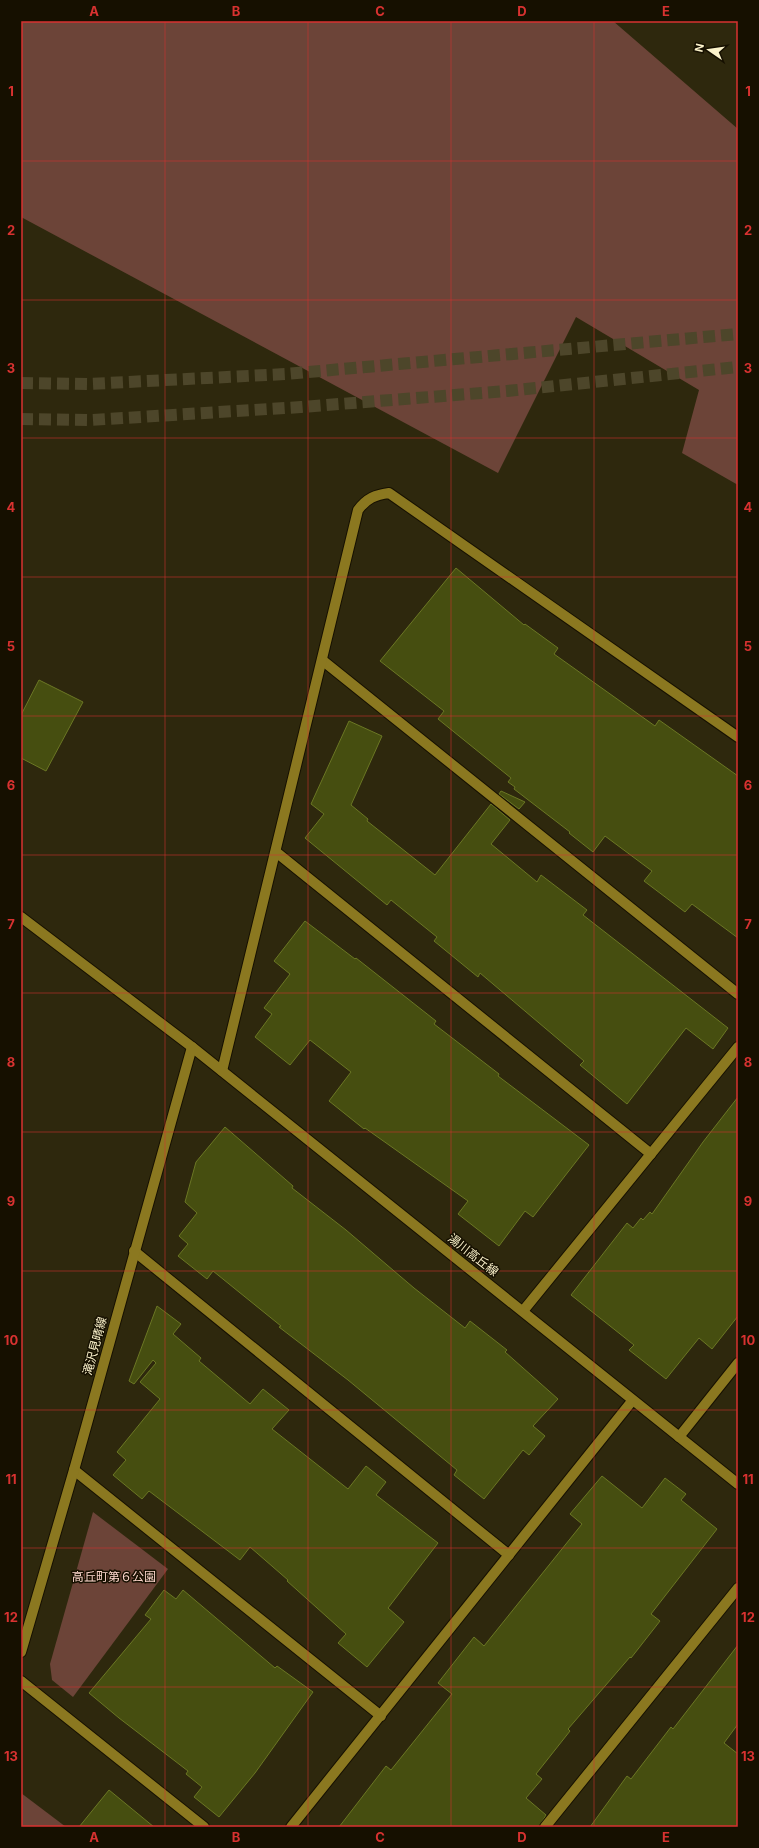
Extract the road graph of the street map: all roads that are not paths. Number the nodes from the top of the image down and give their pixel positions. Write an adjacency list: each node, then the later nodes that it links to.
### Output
1 (322, 660): 2 (street); 3 (street); 5 (street)
2 (738, 737)
3 (276, 852): 8 (street); 9 (street)
4 (21, 917): 6 (street, 湯川高丘線)
5 (738, 994)
6 (192, 1047): 8 (street, 湯川高丘線); 10 (street, 滝沢見晴線)
7 (738, 1047): 9 (street)
8 (222, 1071): 11 (street, 湯川高丘線)
9 (651, 1154): 11 (street)
10 (134, 1251): 15 (street, 滝沢見晴線); 17 (street)
11 (523, 1311): 13 (street, 湯川高丘線)
12 (738, 1363): 14 (street)
13 (632, 1400): 14 (street, 湯川高丘線); 17 (street)
14 (679, 1436): 16 (street, 湯川高丘線)
15 (74, 1470): 19 (street, 滝沢見晴線); 21 (street)
16 (738, 1484)
17 (509, 1555): 21 (street)
18 (738, 1588): 24 (street)
19 (21, 1652)
20 (21, 1682): 22 (street)
21 (381, 1716): 23 (street)
22 (204, 1827)
23 (292, 1827)
24 (545, 1827)

